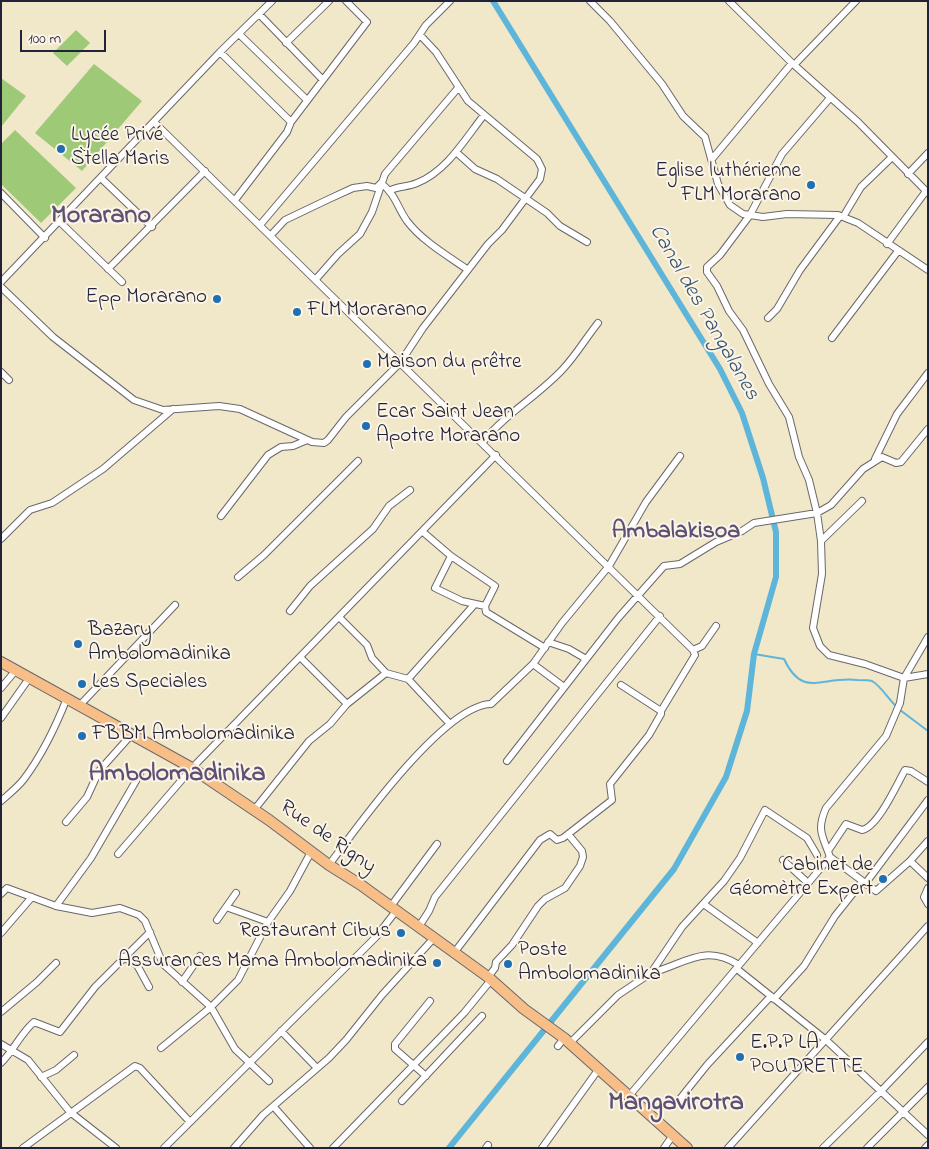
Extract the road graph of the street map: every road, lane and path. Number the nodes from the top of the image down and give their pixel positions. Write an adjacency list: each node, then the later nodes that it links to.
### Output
1 (272, 1): 8 (street)
2 (329, 1): 11 (street)
3 (346, 1): 14 (street)
4 (450, 1): 10 (street)
5 (590, 1): 24 (street)
6 (729, 1): 13 (street)
7 (856, 1): 13 (street)
8 (259, 14): 9 (street); 11 (street)
9 (239, 34): 12 (street); 17 (street)
10 (420, 35): 15 (street); 37 (street)
11 (286, 43): 14 (street)
12 (220, 52): 19 (street); 20 (street)
13 (794, 64): 16 (street); 24 (street)
14 (322, 79): 17 (street)
15 (458, 88): 18 (street); 28 (street)
16 (830, 98): 23 (street); 34 (street)
17 (307, 100): 20 (street)
18 (484, 115): 21 (street); 32 (street)
19 (154, 122): 25 (street); 27 (street)
20 (291, 122): 33 (street)
21 (456, 152): 29 (street); 32 (street)
22 (928, 153): 26 (street)
23 (891, 158): 26 (street); 35 (street)
24 (712, 159): 34 (street)
25 (205, 171): 33 (street); 38 (street)
26 (908, 174): 30 (street)
27 (102, 178): 36 (street); 38 (street)
28 (381, 183): 29 (street); 39 (street); 47 (street)
29 (391, 190): 45 (street)
30 (927, 192): 42 (street)
31 (1, 194): 40 (street)
32 (526, 198): 41 (street); 45 (street)
33 (234, 200): 37 (street)
34 (750, 215): 35 (street); 68 (street)
35 (842, 217): 42 (street); 51 (street)
36 (60, 222): 40 (street); 44 (street)
37 (260, 225): 39 (street)
38 (152, 227): 44 (street)
39 (271, 235): 47 (street)
40 (45, 238): 48 (street)
41 (587, 242)
42 (887, 244): 43 (street)
43 (898, 251): 46 (street); 53 (street)
44 (108, 269): 49 (street)
45 (468, 270): 54 (street)
46 (928, 270)
47 (316, 279): 54 (street)
48 (1, 282)
49 (122, 282)
50 (1, 287): 58 (street)
51 (768, 318)
52 (598, 323): 61 (street)
53 (832, 338)
54 (400, 363): 60 (street); 61 (street)
55 (1, 372): 57 (street)
56 (928, 373): 64 (street)
57 (10, 380)
58 (173, 409): 60 (street); 71 (street)
59 (928, 429): 64 (street)
60 (307, 440): 69 (street)
61 (483, 442): 62 (street)
62 (496, 455): 70 (street); 74 (street)
63 (680, 456): 74 (street)
64 (876, 459): 68 (street)
65 (358, 461): 75 (street)
66 (410, 490): 80 (street)
67 (862, 501): 72 (street)
68 (817, 513): 72 (street); 76 (street)
69 (220, 516)
70 (423, 532): 73 (street); 82 (street)
71 (1, 539)
72 (821, 541): 95 (street)
73 (451, 556): 77 (street); 79 (street)
74 (609, 566): 76 (street); 85 (street)
75 (238, 577)
76 (637, 596): 81 (street); 88 (street)
77 (474, 605): 79 (street); 96 (street)
78 (175, 606): 102 (street)
79 (484, 606): 85 (street)
80 (290, 612)
81 (660, 616): 86 (street); 142 (street)
82 (339, 617): 87 (street); 92 (street)
83 (716, 626): 86 (street)
84 (928, 637): 95 (street)
85 (547, 645): 88 (street); 90 (street)
86 (693, 650): 103 (street)
87 (300, 657): 101 (street); 108 (street)
88 (586, 659): 98 (street)
89 (1, 662): 91 (main road, Rue de Rigny)
90 (533, 664): 98 (street); 105 (street)
91 (16, 670): 94 (main road, Rue de Rigny); 99 (street)
92 (386, 673): 96 (street); 101 (street)
93 (928, 674): 95 (street)
94 (30, 678): 100 (main road, Rue de Rigny); 104 (street)
95 (904, 678): 118 (street)
96 (408, 679): 105 (street)
97 (621, 685): 103 (street)
98 (564, 687): 107 (street)
99 (1, 688)
100 (67, 698): 102 (main road, Rue de Rigny); 112 (street)
101 (347, 704): 113 (street)
102 (80, 705): 106 (main road, Rue de Rigny)
103 (661, 711): 115 (street)
104 (1, 718)
105 (450, 724): 126 (street)
106 (132, 734): 108 (main road, Rue de Rigny); 114 (street)
107 (506, 761)
108 (192, 768): 113 (main road, Rue de Rigny); 121 (street)
109 (140, 774): 136 (street)
110 (928, 782): 122 (street)
111 (928, 800): 129 (street)
112 (1, 801)
113 (254, 810): 120 (main road, Rue de Rigny)
114 (66, 822)
115 (568, 834): 147 (street); 153 (street)
116 (808, 838): 118 (street); 123 (street); 135 (street)
117 (928, 841): 125 (street)
118 (823, 842): 122 (street)
119 (437, 844): 138 (street)
120 (311, 852): 126 (main road, Rue de Rigny); 140 (street)
121 (118, 854)
122 (829, 854): 128 (street); 129 (street)
123 (817, 855)
124 (783, 860): 128 (street)
125 (910, 862): 127 (street); 129 (street)
126 (329, 865): 138 (main road, Rue de Rigny)
127 (928, 878)
128 (808, 883): 146 (street)
129 (864, 883): 156 (street)
130 (928, 888): 134 (street)
131 (236, 893): 137 (street)
132 (1, 894): 133 (street)
133 (32, 897): 136 (street); 144 (street)
134 (928, 904)
135 (705, 905): 146 (street); 152 (street)
136 (56, 906): 143 (street)
137 (226, 907): 139 (street); 140 (street)
138 (393, 909): 142 (main road, Rue de Rigny); 161 (street)
139 (217, 920)
140 (268, 922): 158 (street)
141 (928, 926): 162 (street)
142 (418, 928): 145 (main road, Rue de Rigny)
143 (150, 932): 149 (street); 154 (street)
144 (1, 933)
145 (433, 939): 147 (main road, Rue de Rigny); 172 (street)
146 (758, 943): 151 (street)
147 (454, 953): 153 (main road, Rue de Rigny)
148 (200, 956): 154 (street)
149 (123, 957): 155 (street); 167 (street)
150 (56, 963): 159 (street)
151 (738, 967): 152 (street); 156 (street); 179 (street)
152 (651, 973): 164 (street)
153 (489, 979): 164 (main road, Rue de Rigny); 171 (street)
154 (182, 982): 158 (street)
155 (149, 987)
156 (772, 998): 162 (street); 181 (street)
157 (430, 1001): 171 (street)
158 (211, 1007): 166 (street); 169 (street)
159 (1, 1012)
160 (482, 1016): 174 (street)
161 (281, 1031): 169 (street); 172 (street)
162 (826, 1040): 178 (street); 198 (street)
163 (928, 1042): 178 (street)
164 (564, 1043): 173 (main road, Rue de Rigny)
165 (1, 1044): 167 (street)
166 (161, 1048)
167 (14, 1051): 170 (street); 175 (street)
168 (74, 1055): 175 (street)
169 (251, 1062): 176 (street); 185 (street)
170 (1, 1063)
171 (413, 1065): 174 (street); 194 (street)
172 (317, 1068): 182 (street)
173 (598, 1070): 179 (main road, Rue de Rigny); 195 (street)
174 (426, 1076): 180 (street)
175 (41, 1077): 183 (street)
176 (269, 1081)
177 (928, 1087): 184 (street)
178 (882, 1090): 184 (street); 199 (street)
179 (629, 1096): 186 (main road, Rue de Rigny)
180 (402, 1101)
181 (674, 1105)
182 (274, 1107): 192 (street); 193 (street)
183 (70, 1112): 185 (street); 189 (street); 190 (street)
184 (903, 1112): 187 (street); 200 (street)
185 (190, 1122): 191 (street)
186 (673, 1135): 196 (street); 197 (main road, Rue de Rigny)
187 (928, 1135)
188 (928, 1145): 201 (street)
189 (23, 1148)
190 (116, 1148)
191 (164, 1148)
192 (234, 1148)
193 (310, 1148)
194 (333, 1148)
195 (542, 1148)
196 (664, 1148)
197 (687, 1148)
198 (728, 1148)
199 (823, 1148)
200 (866, 1148)
201 (925, 1148)

